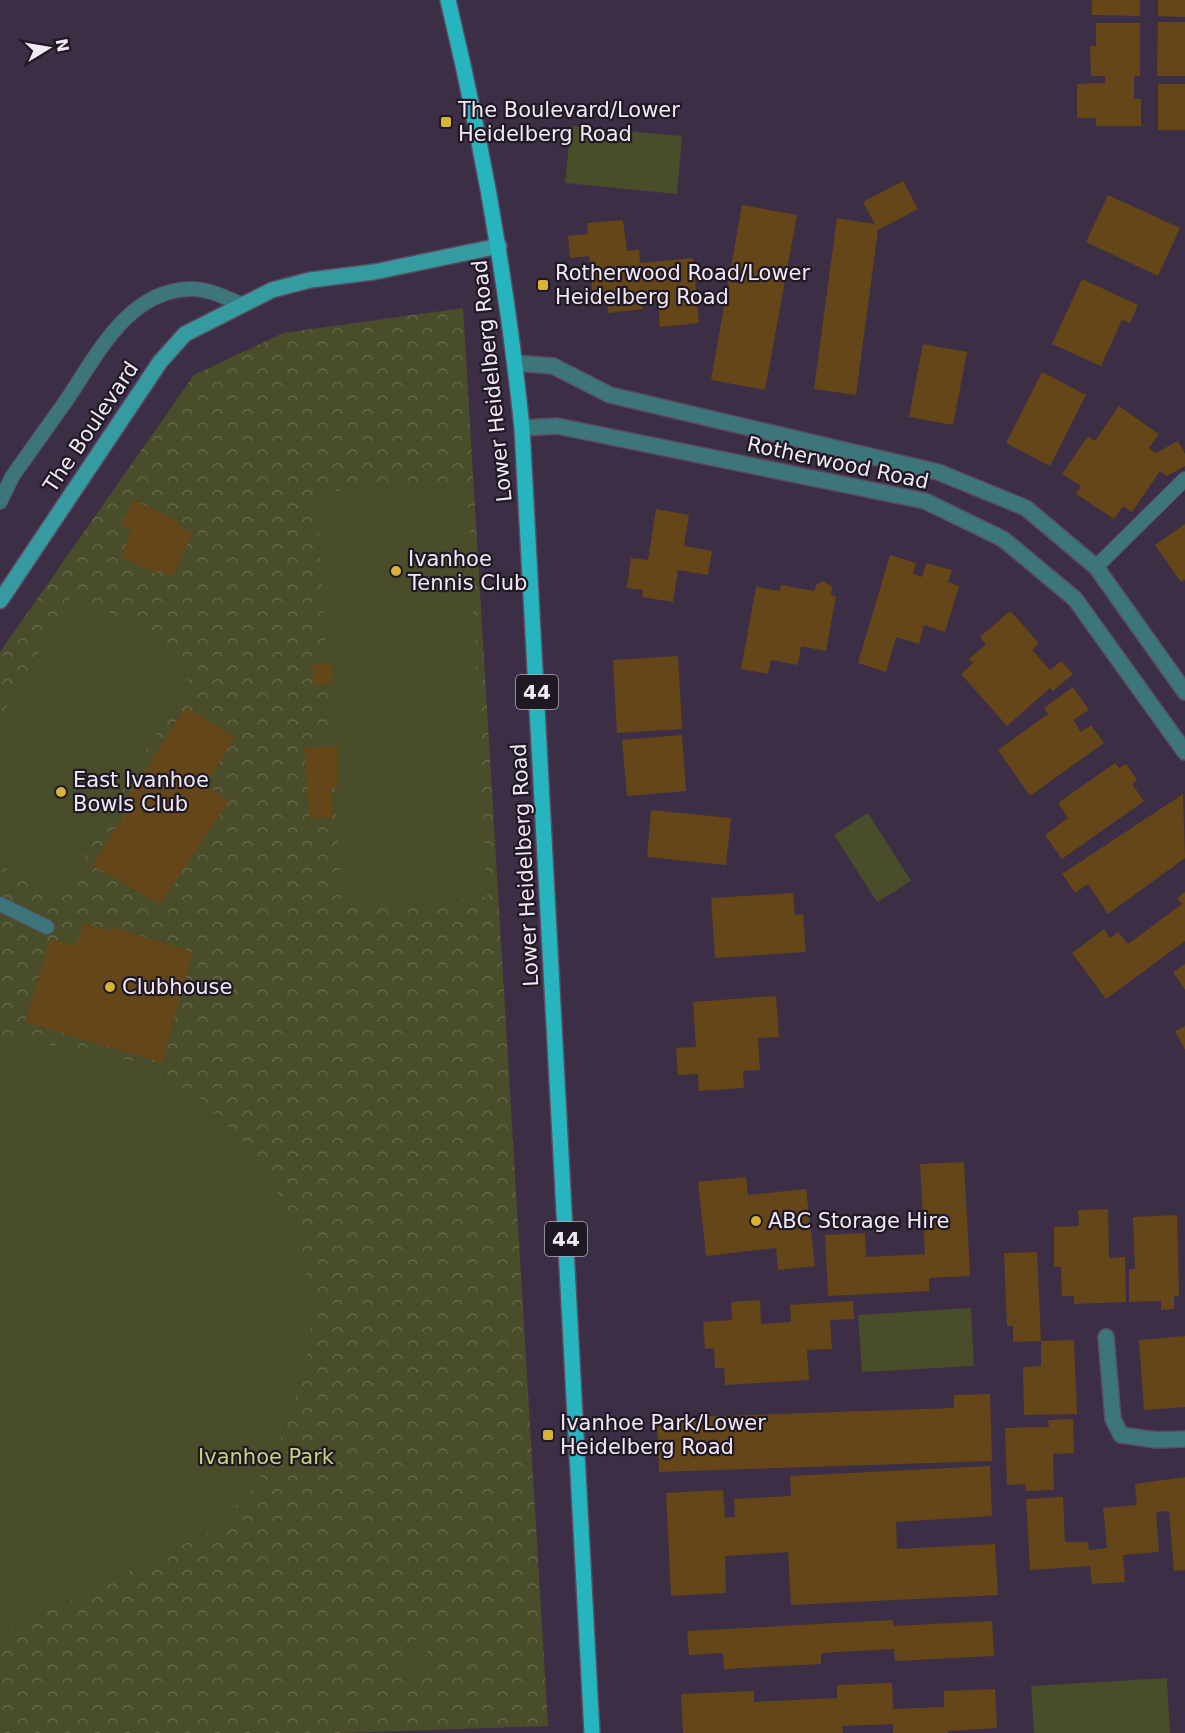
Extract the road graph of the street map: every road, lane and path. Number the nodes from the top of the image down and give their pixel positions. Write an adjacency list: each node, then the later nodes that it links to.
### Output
1 (448, 0): 2 (main road, Lower Heidelberg Road / 44)
2 (499, 246): 3 (street, The Boulevard); 4 (main road, Lower Heidelberg Road / 44)
3 (241, 304): 7 (lane, The Boulevard); 9 (street, The Boulevard)
4 (515, 363): 5 (main road, Lower Heidelberg Road / 44); 8 (street, Rotherwood Road)
5 (522, 428): 11 (street, Rotherwood Road); 16 (main road, Lower Heidelberg Road / 44)
6 (1185, 479): 8 (lane)
7 (0, 502)
8 (1096, 567): 10 (street, Rotherwood Road)
9 (0, 601)
10 (1185, 692)
11 (1185, 752)
12 (0, 904): 13 (lane)
13 (47, 927)
14 (1106, 1337): 15 (street)
15 (1185, 1439)
16 (592, 1733)

